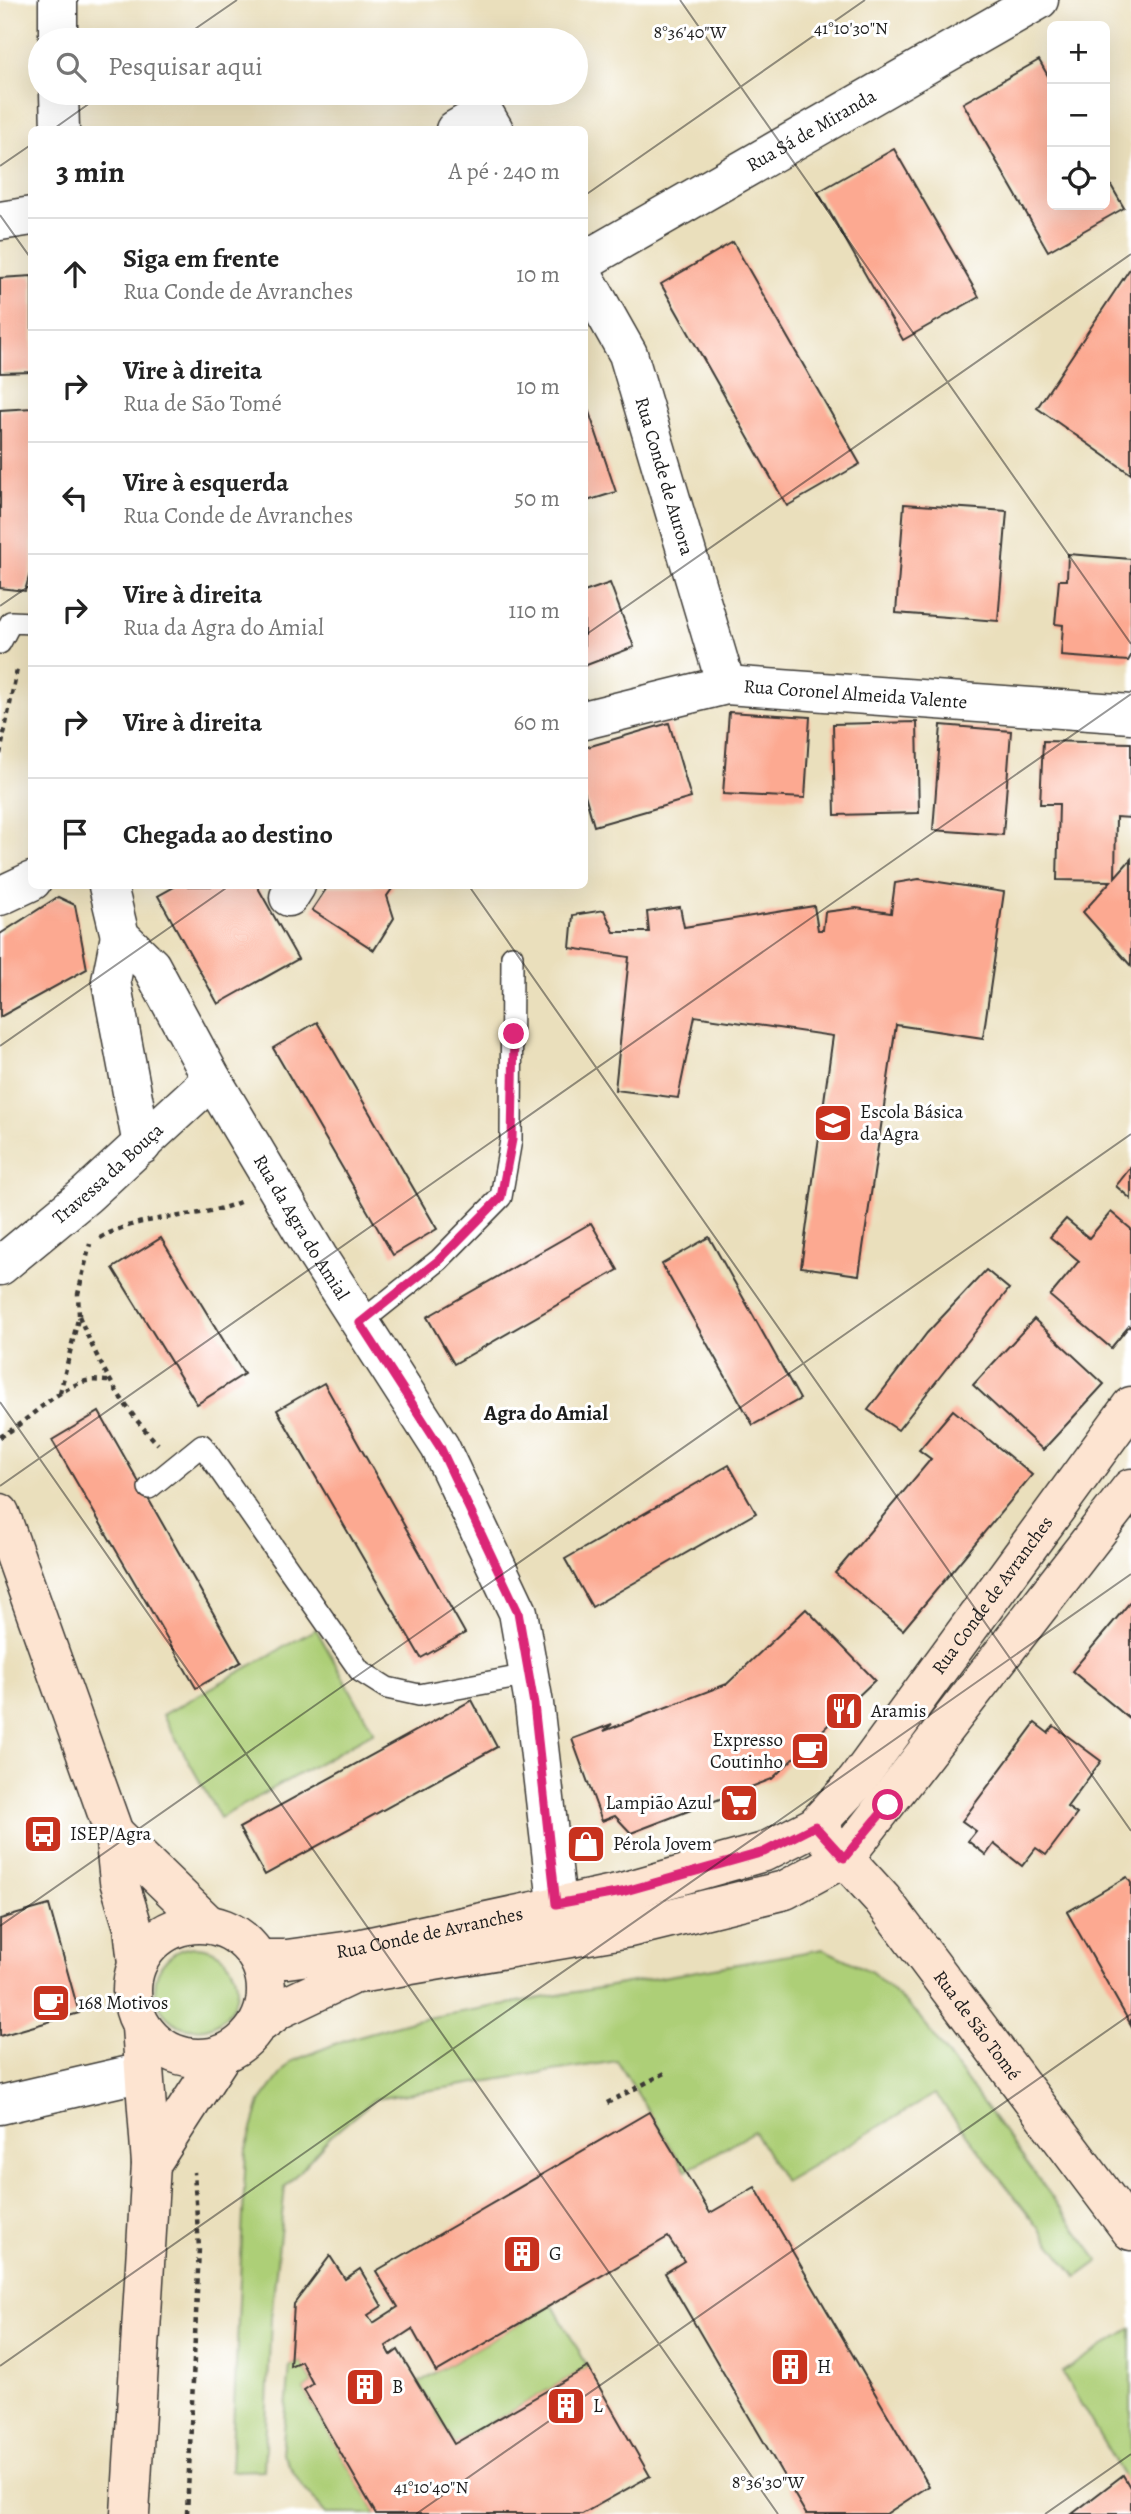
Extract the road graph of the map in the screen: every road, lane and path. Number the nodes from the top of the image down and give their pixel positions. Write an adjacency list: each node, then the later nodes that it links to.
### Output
1 (58, 0): 3 (street)
2 (1039, 0): 8 (street, Rua Sá de Miranda)
3 (58, 28)
4 (462, 126): 5 (street)
5 (492, 126)
6 (28, 217): 7 (street)
7 (0, 221)
8 (588, 259)
9 (588, 283): 13 (street, Rua Conde de Aurora)
10 (28, 623): 12 (lane)
11 (28, 628): 16 (path)
12 (0, 643)
13 (726, 685): 14 (street, Rua Coronel Almeida Valente); 15 (street, Rua Coronel Almeida Valente)
14 (1131, 714)
15 (588, 719)
16 (0, 754)
17 (28, 883): 19 (street)
18 (109, 889): 20 (street)
19 (0, 896)
20 (120, 936): 22 (street, Rua da Agra do Amial); 23 (street)
21 (512, 956): 29 (lane)
22 (212, 1079): 23 (street, Travessa da Bouça); 24 (street, Rua da Agra do Amial)
23 (142, 1145): 25 (street, Travessa da Bouça)
24 (275, 1186): 26 (path); 29 (street, Rua da Agra do Amial)
25 (86, 1195): 26 (path); 27 (street, Travessa da Bouça)
26 (90, 1244): 28 (path)
27 (0, 1266)
28 (79, 1315): 30 (path); 31 (path)
29 (360, 1323): 38 (street, Rua da Agra do Amial)
30 (111, 1381): 31 (path); 34 (path)
31 (60, 1393): 33 (path)
32 (1131, 1406): 39 (street, Rua Conde de Avranches)
33 (0, 1437)
34 (178, 1464): 35 (lane); 38 (lane)
35 (149, 1488)
36 (1131, 1488): 41 (street, Rua Conde de Avranches)
37 (0, 1513): 40 (street)
38 (529, 1675): 42 (street, Rua da Agra do Amial)
39 (815, 1826): 41 (street, Rua de São Tomé); 42 (street, Rua Conde de Avranches)
40 (114, 1833): 43 (street); 45 (street)
41 (844, 1858): 42 (street, Rua Conde de Avranches); 55 (street, Rua de São Tomé)
42 (559, 1922): 44 (street, Rua Conde de Avranches); 46 (street, Rua Conde de Avranches)
43 (208, 1924): 44 (street); 45 (street)
44 (259, 1959): 46 (street)
45 (137, 1964): 47 (street)
46 (258, 2025): 48 (street)
47 (141, 2027): 48 (street); 50 (street)
48 (221, 2056): 53 (street)
49 (669, 2071): 51 (path)
50 (143, 2072): 52 (street); 53 (street)
51 (607, 2103)
52 (0, 2105)
53 (151, 2164): 56 (street)
54 (194, 2168): 57 (path)
55 (1131, 2231)
56 (130, 2514)
57 (187, 2514)

